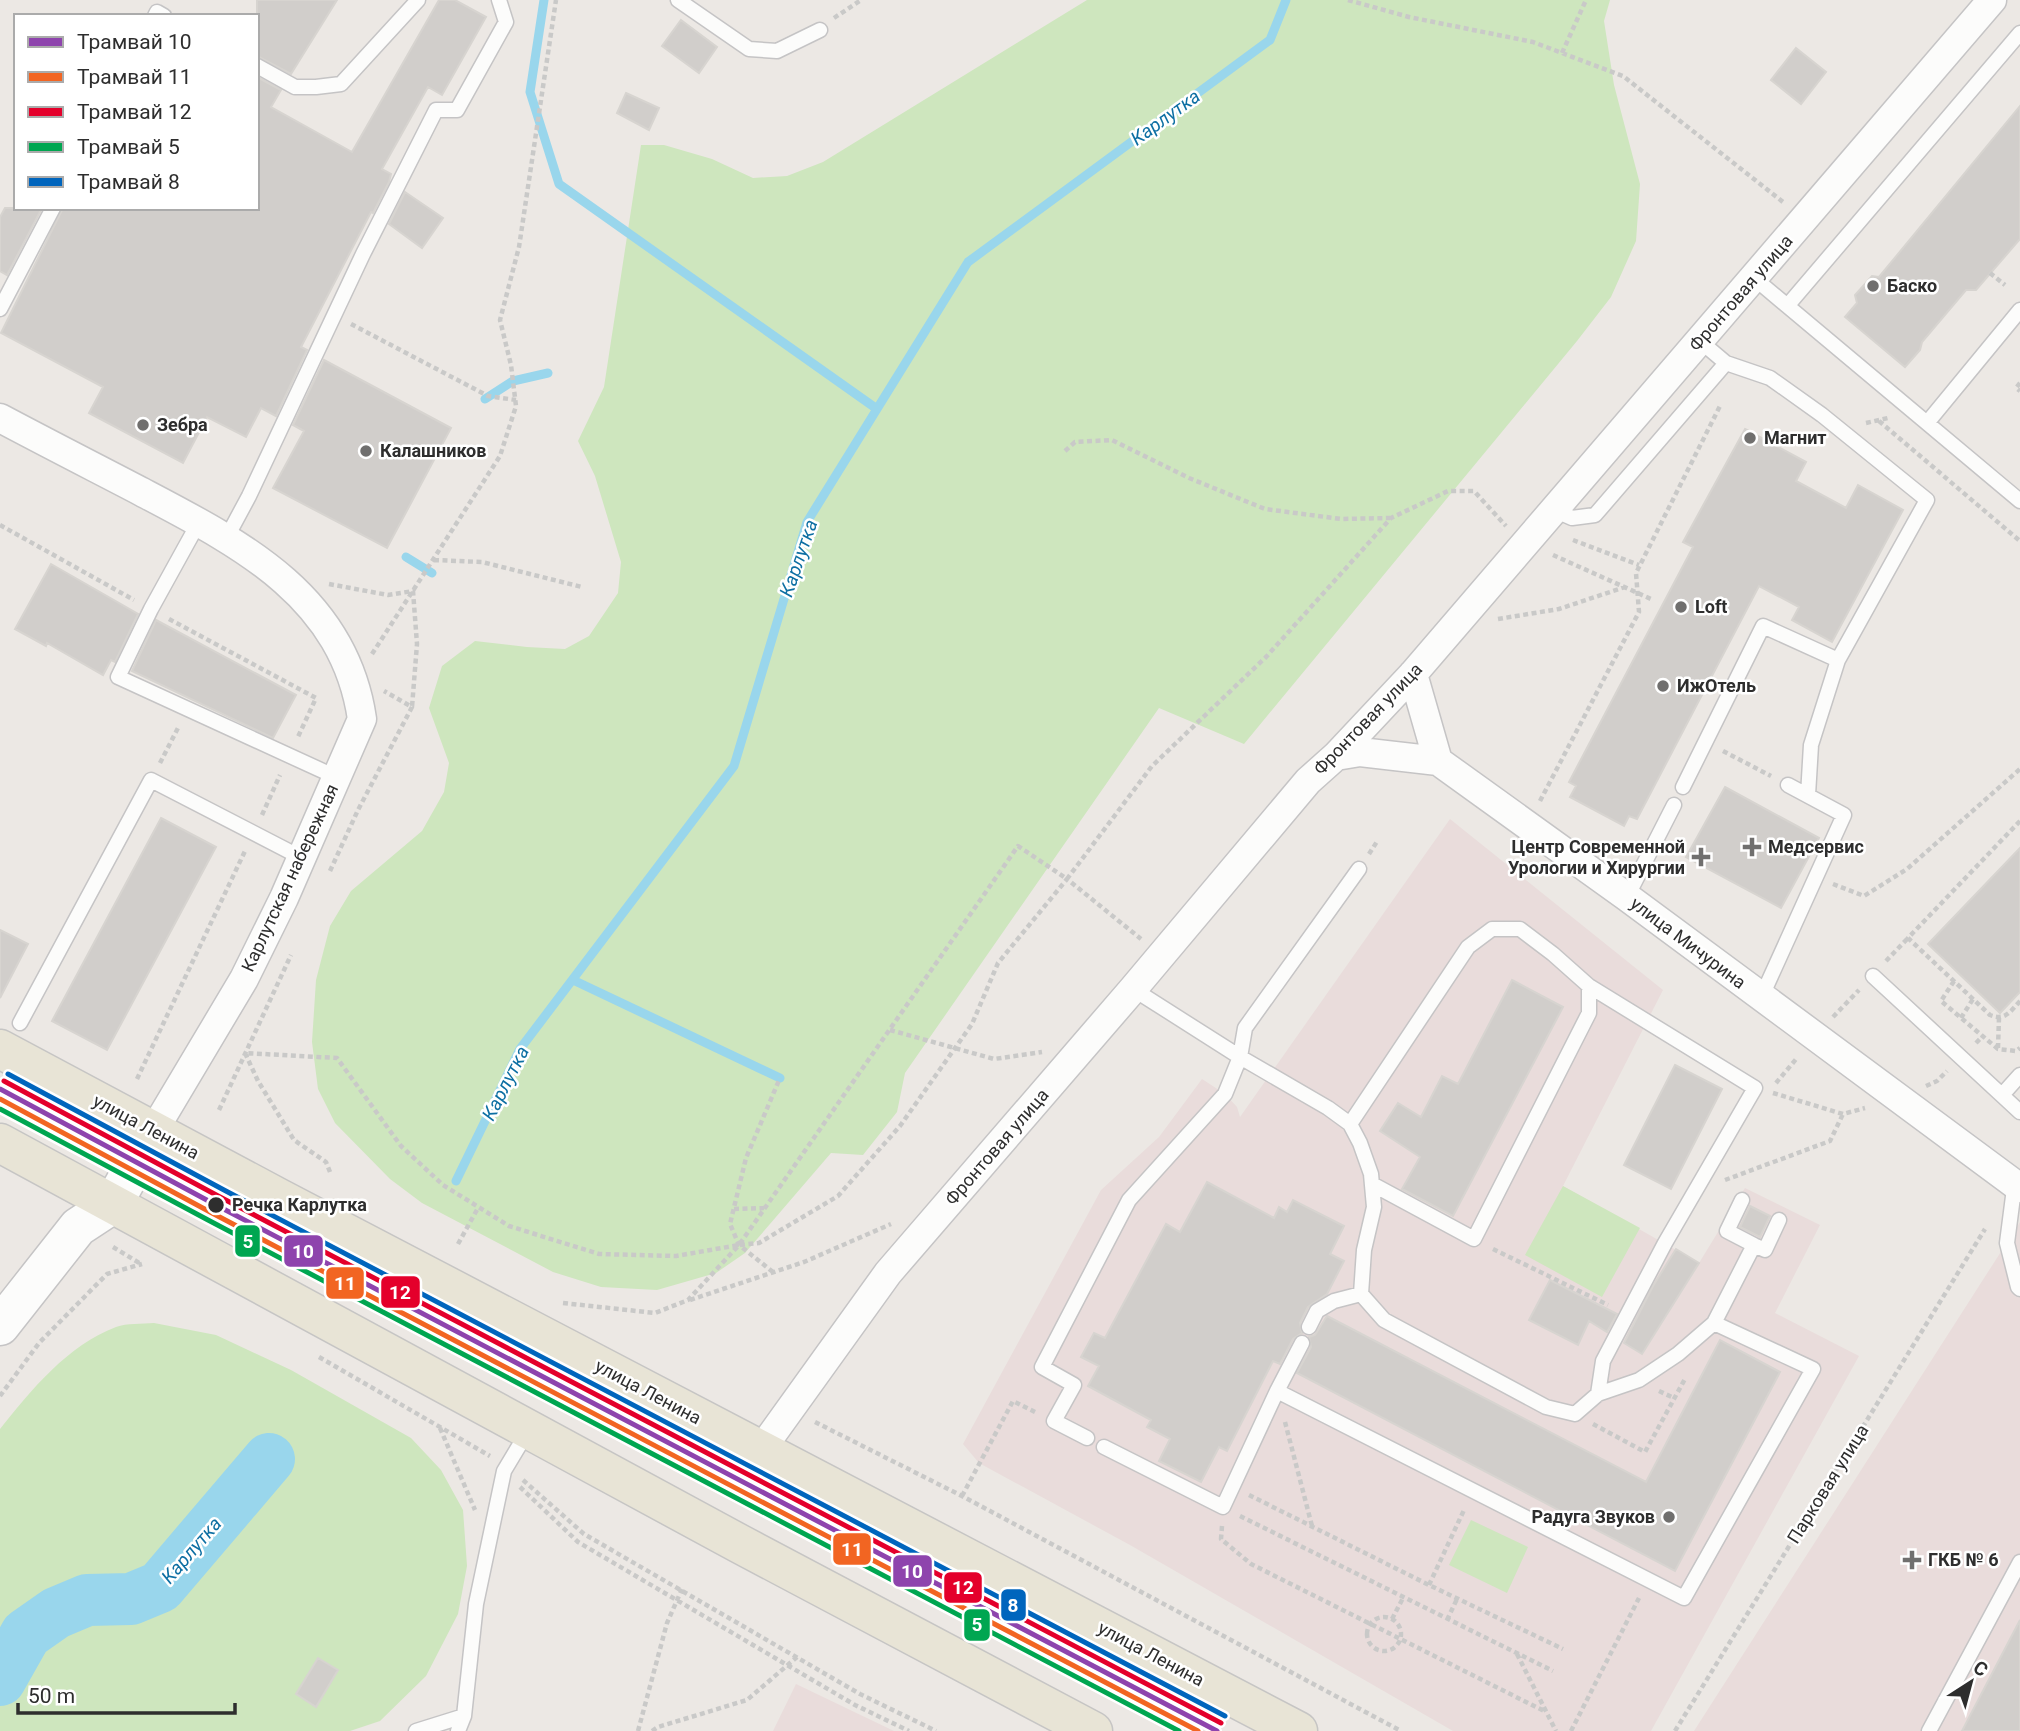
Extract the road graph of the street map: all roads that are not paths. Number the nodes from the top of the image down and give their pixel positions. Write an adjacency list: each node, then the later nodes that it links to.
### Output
1 (418, 0): 7 (lane)
2 (499, 0): 20 (lane)
3 (678, 0): 5 (lane)
4 (1992, 0): 9 (street, Фронтовая улица)
5 (820, 30)
6 (2020, 33): 10 (lane)
7 (259, 67)
8 (53, 210): 11 (lane)
9 (1754, 278): 10 (lane); 13 (street, Фронтовая улица)
10 (1788, 305): 16 (lane)
11 (0, 309)
12 (2020, 310): 16 (lane)
13 (1700, 341): 14 (lane); 18 (street, Фронтовая улица)
14 (1727, 363): 18 (lane); 21 (lane)
15 (0, 418): 19 (street, Карлутская набережная)
16 (1927, 423): 17 (lane)
17 (2020, 500)
18 (1555, 510): 22 (street, Фронтовая улица)
19 (199, 522): 20 (street, Карлутская набережная); 25 (lane)
20 (227, 537): 25 (street, Карлутская набережная)
21 (1838, 660): 27 (lane); 28 (lane)
22 (1413, 674): 23 (street, Фронтовая улица); 24 (street)
23 (1336, 757): 24 (street, улица Мичурина); 35 (street, Фронтовая улица)
24 (1438, 761): 32 (street, улица Мичурина)
25 (336, 777): 30 (street, Карлутская набережная)
26 (1788, 785): 28 (lane)
27 (1683, 787)
28 (1808, 795): 36 (lane)
29 (1674, 804): 32 (lane)
30 (302, 858): 37 (lane); 43 (street, Карлутская набережная)
31 (1359, 869): 38 (lane)
32 (1627, 897): 36 (street, улица Мичурина)
33 (1873, 976): 40 (lane)
34 (1589, 986): 42 (lane); 46 (lane); 58 (lane)
35 (1133, 989): 38 (lane); 62 (street, Фронтовая улица)
36 (1761, 998): 45 (street, улица Мичурина)
37 (10, 1036): 43 (main road, улица Ленина)
38 (1240, 1057): 42 (lane); 60 (lane)
39 (2020, 1075): 40 (lane)
40 (2002, 1095): 41 (lane)
41 (2020, 1112)
42 (1350, 1124): 46 (lane)
43 (154, 1130): 48 (main road); 62 (main road, улица Ленина)
44 (0, 1143): 48 (main road)
45 (2018, 1182): 51 (lane)
46 (1372, 1184): 52 (lane)
47 (1742, 1200): 50 (lane)
48 (113, 1204): 54 (main road); 59 (main road)
49 (1779, 1220): 50 (lane)
50 (1754, 1245): 53 (lane)
51 (2020, 1289)
52 (1362, 1293): 55 (lane); 58 (lane)
53 (1714, 1323): 57 (lane); 58 (lane)
54 (0, 1326)
55 (1309, 1327)
56 (1301, 1343): 57 (lane)
57 (1277, 1391): 61 (lane)
58 (1598, 1394)
59 (528, 1430): 64 (lane); 67 (main road)
60 (1087, 1438)
61 (1104, 1447)
62 (760, 1451): 68 (main road, улица Ленина)
63 (2020, 1562): 69 (lane)
64 (464, 1716): 65 (lane); 66 (lane)
65 (416, 1731)
66 (458, 1731)
67 (1094, 1731)
68 (1297, 1731)
69 (1929, 1731)

